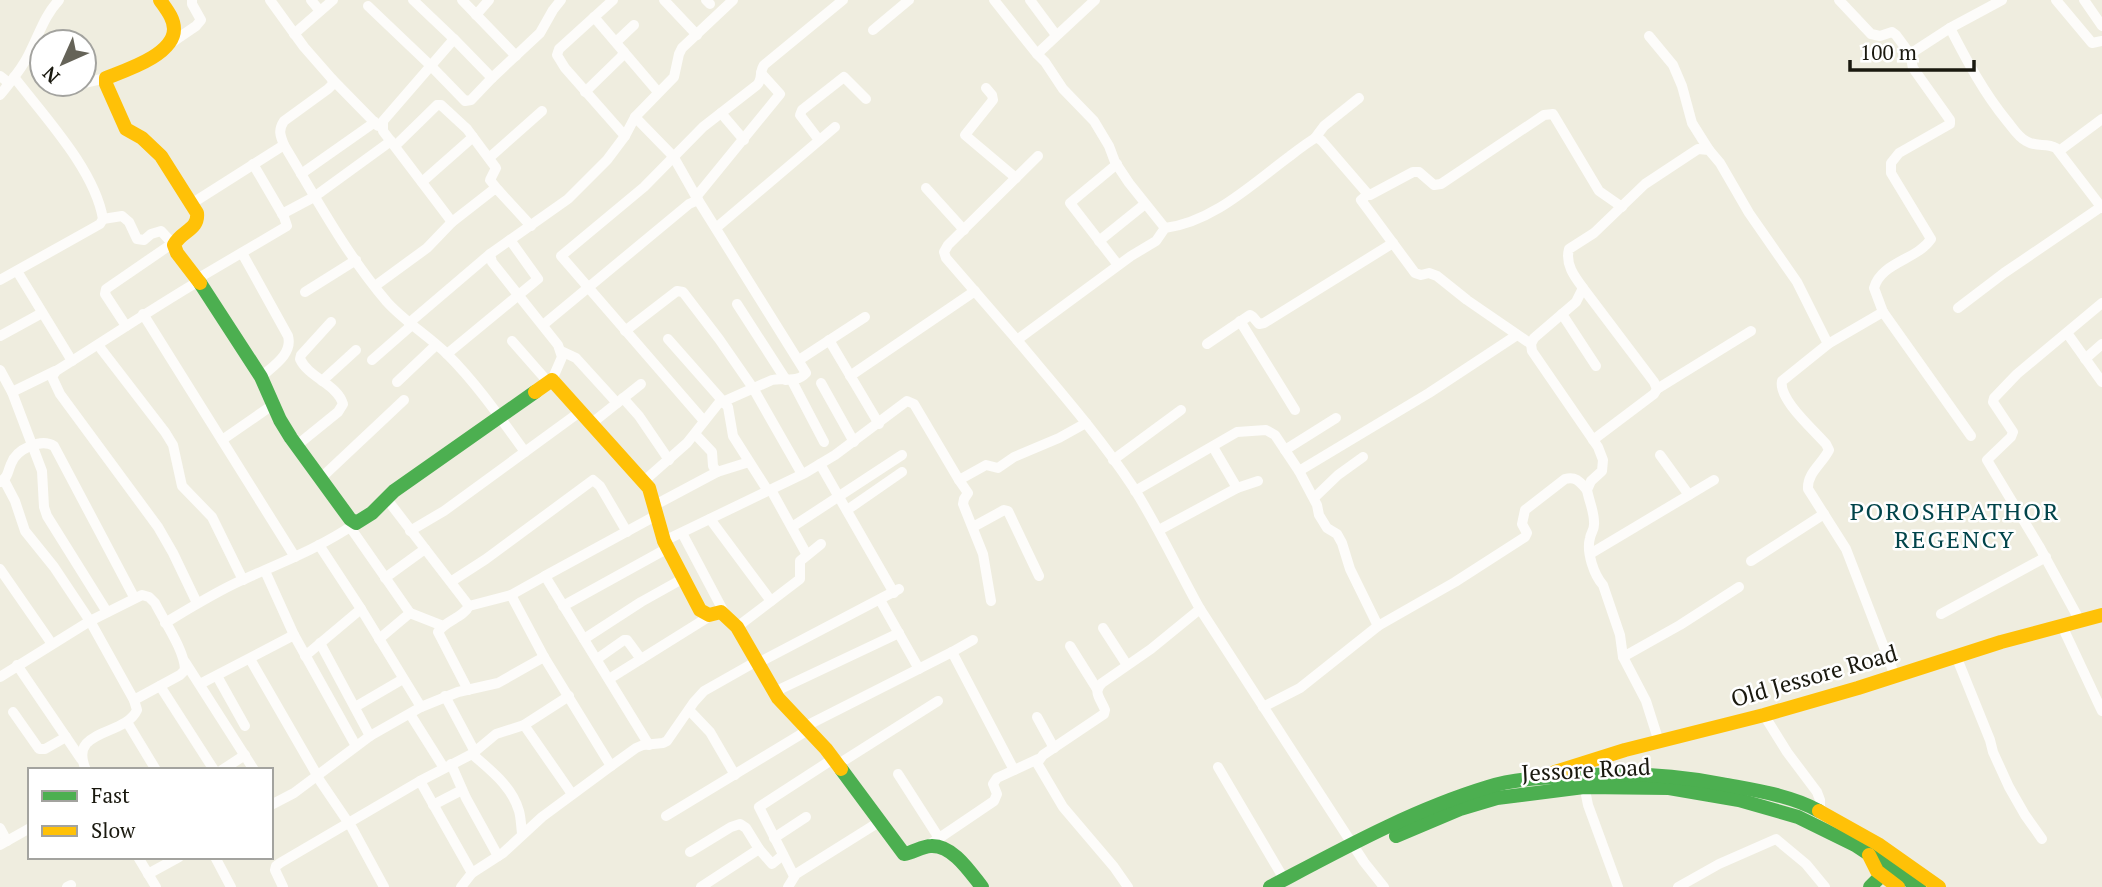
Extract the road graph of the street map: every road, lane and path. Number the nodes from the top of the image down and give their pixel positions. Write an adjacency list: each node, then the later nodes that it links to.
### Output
1 (59, 0): 29 (street)
2 (160, 0): 39 (main road)
3 (192, 0): 39 (street)
4 (270, 0): 32 (street)
5 (311, 0): 24 (street)
6 (332, 0): 24 (street)
7 (413, 0): 36 (street)
8 (462, 0): 25 (street)
9 (489, 0): 25 (street)
10 (561, 0): 44 (street)
11 (613, 0): 26 (street)
12 (664, 0): 33 (street)
13 (733, 0): 33 (street)
14 (843, 0): 46 (street)
15 (909, 0): 31 (street)
16 (994, 0): 41 (street)
17 (1030, 0): 34 (street)
18 (1096, 0): 34 (street)
19 (1839, 0): 42 (street)
20 (2002, 0): 30 (street)
21 (2056, 0): 37 (street)
22 (2084, 0): 28 (street)
23 (368, 6): 45 (street)
24 (320, 11): 32 (street)
25 (476, 15): 44 (street)
26 (594, 17): 38 (street); 54 (street)
27 (634, 25): 38 (street)
28 (2102, 26)
29 (40, 28)
30 (1950, 28): 42 (street); 74 (street)
31 (873, 30)
32 (294, 34): 50 (street)
33 (697, 35): 55 (street)
34 (1056, 35): 41 (street)
35 (1649, 36): 73 (street)
36 (454, 39): 45 (street); 49 (street)
37 (2102, 41)
38 (616, 42): 40 (street)
39 (171, 43): 48 (main road)
40 (624, 52): 54 (street); 55 (street)
41 (1037, 54): 79 (street)
42 (1910, 54): 119 (street)
43 (28, 55): 51 (street)
44 (516, 56): 49 (street)
45 (431, 66): 49 (street); 65 (street)
46 (761, 73): 60 (street); 69 (street)
47 (0, 76): 51 (street)
48 (106, 78): 52 (street); 88 (main road)
49 (492, 78)
50 (332, 79): 63 (street); 72 (street)
51 (12, 80): 56 (street); 93 (street)
52 (98, 80)
53 (986, 88): 81 (street)
54 (585, 92): 66 (street)
55 (658, 92): 61 (street)
56 (0, 94)
57 (1359, 98): 68 (street)
58 (866, 99): 70 (street)
59 (542, 111): 77 (street)
60 (721, 113): 69 (street); 75 (street)
61 (635, 117): 66 (street); 75 (street)
62 (2102, 120): 74 (street)
63 (374, 122): 65 (street); 80 (street)
64 (835, 127): 70 (street)
65 (383, 131): 71 (street)
66 (625, 136): 95 (street)
67 (473, 137): 71 (street); 77 (street); 82 (street)
68 (1315, 138): 85 (street); 97 (street)
69 (744, 139): 87 (street)
70 (819, 140): 96 (street)
71 (393, 143): 82 (street); 86 (street)
72 (284, 145): 78 (street); 80 (street)
73 (1709, 150): 90 (street); 140 (street)
74 (2059, 151): 91 (street)
75 (673, 156): 87 (street); 111 (street)
76 (1038, 156): 81 (street)
77 (489, 158): 84 (street)
78 (253, 164): 88 (street); 92 (street)
79 (1117, 164): 89 (street); 100 (street)
80 (301, 174): 86 (street)
81 (1016, 178): 98 (street)
82 (422, 182): 94 (street)
83 (926, 188): 98 (street)
84 (498, 190): 94 (street); 95 (street)
85 (1368, 194): 90 (street); 101 (street)
86 (314, 197): 92 (street); 105 (street)
87 (697, 199): 96 (street); 111 (street)
88 (191, 204): 102 (main road)
89 (1145, 204): 97 (street); 100 (street)
90 (1622, 206): 112 (street)
91 (2101, 207): 118 (street)
92 (282, 214): 103 (street)
93 (103, 219): 102 (street); 107 (street)
94 (452, 222): 110 (street)
95 (531, 226): 99 (street)
96 (716, 228): 150 (street)
97 (1165, 228): 106 (street)
98 (964, 230): 113 (street)
99 (510, 240): 104 (street); 115 (street)
100 (1099, 241): 106 (street)
101 (1393, 243): 124 (street); 132 (street)
102 (174, 244): 109 (main road); 128 (street)
103 (242, 253): 109 (street); 146 (street)
104 (489, 254): 115 (street); 126 (street)
105 (356, 260): 110 (street); 114 (street)
106 (1118, 265): 136 (street)
107 (17, 271): 108 (street); 120 (street)
108 (0, 280)
109 (198, 280): 121 (street); 157 (main road)
110 (375, 286): 126 (street)
111 (588, 288): 127 (street); 129 (street)
112 (1583, 288): 122 (street); 166 (street)
113 (975, 291): 136 (street); 156 (street)
114 (305, 292)
115 (520, 296): 127 (street); 147 (street)
116 (2102, 303): 131 (street)
117 (737, 304): 158 (street)
118 (1958, 309)
119 (1883, 312): 140 (street); 182 (street)
120 (43, 313): 133 (street); 151 (street)
121 (143, 314): 128 (street); 183 (street)
122 (1562, 314): 139 (street); 153 (street)
123 (865, 317): 135 (street)
124 (1240, 321): 138 (street); 173 (street)
125 (331, 322): 152 (street)
126 (410, 324): 143 (street); 149 (street)
127 (543, 325): 145 (street)
128 (126, 326): 142 (street)
129 (625, 331): 165 (street); 177 (street)
130 (1751, 331): 166 (street)
131 (2067, 332): 148 (street); 235 (street)
132 (1517, 335): 139 (street); 199 (street)
133 (0, 336)
134 (668, 339): 170 (street)
135 (830, 340): 150 (street); 156 (street)
136 (1017, 340): 179 (street)
137 (512, 341): 160 (street)
138 (1207, 344)
139 (1531, 344): 184 (street)
140 (1828, 344): 219 (street)
141 (2102, 344): 148 (street)
142 (98, 345): 151 (street); 243 (street)
143 (436, 345): 147 (street); 161 (street)
144 (356, 350): 159 (street)
145 (561, 351): 160 (street); 169 (street)
146 (285, 354): 152 (street); 157 (street)
147 (447, 355): 175 (street)
148 (2085, 359): 162 (street)
149 (372, 360)
150 (799, 360): 158 (street)
151 (72, 361): 154 (street)
152 (302, 363): 159 (street)
153 (1596, 366)
154 (56, 371): 167 (street); 251 (street)
155 (1, 372): 167 (street)
156 (850, 376): 180 (street)
157 (261, 377): 171 (main road)
158 (789, 380): 165 (street); 185 (street)
159 (322, 381): 188 (street)
160 (550, 381): 174 (main road); 175 (main road)
161 (397, 382)
162 (2102, 382)
163 (821, 383): 186 (street)
164 (641, 384): 169 (street)
165 (753, 388): 170 (street); 202 (street)
166 (1657, 389): 184 (street)
167 (12, 392): 187 (street)
168 (404, 400): 203 (street)
169 (620, 401): 178 (street); 195 (street)
170 (722, 401): 177 (street); 197 (street)
171 (274, 404): 183 (street); 188 (main road)
172 (1181, 410): 196 (street)
173 (1295, 410)
174 (581, 411): 178 (main road); 191 (street)
175 (501, 418): 191 (street); 215 (main road)
176 (1336, 418): 190 (street)
177 (704, 421): 181 (street)
178 (592, 423): 207 (main road)
179 (1086, 423): 196 (street); 204 (street)
180 (878, 424): 186 (street); 204 (street)
181 (695, 434): 195 (street); 200 (street)
182 (1972, 436)
183 (222, 440): 234 (street)
184 (1593, 440): 211 (street)
185 (824, 442)
186 (854, 442): 198 (street)
187 (32, 444): 206 (street); 247 (street); 256 (street)
188 (296, 446): 203 (main road)
189 (1213, 447): 190 (street); 209 (street); 212 (street)
190 (1285, 450): 199 (street)
191 (525, 452): 225 (street)
192 (902, 455): 214 (street)
193 (1660, 455): 213 (street)
194 (1363, 457): 216 (street)
195 (669, 460): 207 (street)
196 (1113, 460): 212 (street)
197 (749, 462): 200 (street); 210 (street)
198 (820, 464): 202 (street); 214 (street)
199 (1298, 471): 216 (street)
200 (717, 472): 217 (street)
201 (902, 472): 218 (street)
202 (802, 474): 210 (street)
203 (320, 478): 221 (main road)
204 (959, 480): 223 (street)
205 (1714, 480): 213 (street)
206 (2, 481): 262 (street)
207 (645, 481): 217 (main road)
208 (1258, 481): 209 (street)
209 (1237, 488): 224 (street)
210 (769, 490): 220 (street); 222 (street)
211 (1587, 490): 232 (street); 266 (street)
212 (1135, 491): 224 (street)
213 (1689, 495): 232 (street)
214 (839, 497): 218 (street); 222 (street)
215 (386, 498): 221 (main road); 225 (street)
216 (1314, 498): 266 (street)
217 (656, 510): 226 (street); 230 (main road)
218 (847, 510): 248 (street)
219 (1824, 513): 236 (street); 293 (street)
220 (710, 519): 227 (street); 249 (street)
221 (353, 525): 229 (street); 241 (street)
222 (792, 527): 233 (street)
223 (973, 527): 240 (street); 250 (street)
224 (1159, 530): 255 (street)
225 (410, 531): 231 (street)
226 (627, 532): 239 (street); 244 (street)
227 (682, 533): 230 (street); 259 (street)
228 (821, 544): 233 (street)
229 (319, 545): 234 (street); 254 (street)
230 (666, 545): 242 (main road); 253 (street)
231 (425, 549): 241 (street); 244 (street)
232 (1590, 554): 282 (street)
233 (807, 555): 249 (street)
234 (295, 557): 238 (street)
235 (2046, 557): 258 (street); 263 (street)
236 (1751, 561)
237 (0, 569): 276 (street)
238 (265, 571): 243 (street); 271 (street)
239 (545, 576): 246 (street); 253 (street)
240 (1039, 576)
241 (385, 578): 257 (street)
242 (684, 578): 260 (main road); 273 (street)
243 (243, 580): 251 (street)
244 (452, 581): 252 (street)
245 (1739, 587): 282 (street)
246 (511, 595): 252 (street); 281 (street)
247 (134, 597): 256 (street); 264 (street)
248 (880, 600): 270 (street); 287 (street)
249 (771, 601): 268 (street)
250 (991, 601)
251 (197, 603): 264 (street)
252 (469, 606): 265 (street)
253 (563, 606): 273 (street)
254 (360, 609): 272 (street); 275 (street)
255 (1200, 609): 289 (street); 307 (street)
256 (107, 612): 262 (street)
257 (410, 613): 265 (street); 272 (street)
258 (1941, 614)
259 (725, 615): 260 (main road); 268 (main road)
260 (710, 616): 285 (street)
261 (2101, 617): 263 (main road, Old Jessore Road)
262 (90, 621): 276 (street); 303 (street)
263 (2080, 621): 267 (main road, Old Jessore Road)
264 (165, 623): 286 (street)
265 (443, 626): 299 (street)
266 (1378, 626): 307 (street)
267 (2062, 626): 280 (main road, Old Jessore Road); 309 (street)
268 (737, 627): 287 (main road)
269 (1103, 628): 289 (street)
270 (899, 633): 290 (street); 300 (street)
271 (294, 635): 279 (street); 283 (street)
272 (379, 639): 294 (street)
273 (584, 639): 284 (street)
274 (973, 640): 278 (street)
275 (320, 643): 279 (street); 305 (street)
276 (52, 644): 288 (street)
277 (1070, 646): 298 (street)
278 (952, 652): 290 (street); 337 (street)
279 (306, 656): 322 (street)
280 (1956, 656): 293 (main road, Old Jessore Road); 358 (street)
281 (544, 657): 299 (street); 302 (street)
282 (1623, 657): 320 (street)
283 (250, 659): 292 (street); 338 (street)
284 (597, 659): 285 (street); 295 (street)
285 (641, 659): 295 (street)
286 (185, 662): 296 (street); 297 (street)
287 (758, 662): 300 (main road); 308 (street)
288 (17, 665): 291 (street); 319 (street)
289 (1127, 665): 298 (street)
290 (919, 669): 317 (street)
291 (2, 672)
292 (217, 676): 296 (street); 316 (street)
293 (1895, 676): 312 (main road, Old Jessore Road)
294 (403, 679): 305 (street); 306 (street)
295 (609, 679): 321 (street)
296 (200, 684): 325 (street)
297 (160, 686): 303 (street); 334 (street)
298 (1097, 689): 323 (street)
299 (468, 690): 301 (street)
300 (774, 692): 317 (main road)
301 (445, 696): 306 (street); 324 (street)
302 (569, 696): 315 (street); 330 (street)
303 (134, 700): 314 (street)
304 (938, 701): 328 (street)
305 (355, 707): 318 (street)
306 (421, 707): 311 (street)
307 (1263, 707): 362 (street)
308 (689, 710): 321 (street); 339 (street)
309 (2102, 711)
310 (13, 712): 319 (street)
311 (410, 714): 318 (street); 329 (street)
312 (1764, 715): 320 (main road, Old Jessore Road); 348 (street)
313 (1037, 717): 323 (street)
314 (127, 722): 326 (street); 333 (street)
315 (524, 725): 324 (street); 345 (street)
316 (245, 726)
317 (806, 728): 328 (main road); 339 (street)
318 (370, 736): 322 (street)
319 (66, 737): 326 (street)
320 (1660, 742): 341 (main road, Old Jessore Road)
321 (649, 745): 330 (street)
322 (356, 746): 338 (street)
323 (1054, 748): 327 (street)
324 (473, 753): 329 (street); 356 (street)
325 (245, 755): 335 (street); 336 (street)
326 (81, 759): 332 (street)
327 (1038, 759): 337 (street); 383 (street)
328 (835, 762): 352 (main road); 357 (street)
329 (448, 766): 342 (street); 344 (street)
330 (611, 766): 345 (street)
331 (1218, 767): 374 (street)
332 (85, 768)
333 (155, 768)
334 (213, 768)
335 (225, 768)
336 (253, 768)
337 (1014, 770): 359 (street)
338 (317, 775): 346 (street); 351 (street)
339 (735, 775): 349 (street)
340 (898, 775): 359 (street)
341 (1582, 775): 343 (main road); 354 (main road, Jessore Road); 354 (main road); 386 (street)
342 (420, 781): 347 (street); 351 (street)
343 (1669, 782): 348 (main road); 364 (main road, Jessore Road)
344 (463, 790): 347 (street); 366 (street)
345 (572, 794): 356 (street)
346 (273, 802)
347 (433, 805): 370 (street)
348 (1820, 812): 392 (main road)
349 (666, 816)
350 (806, 817): 357 (street)
351 (348, 822): 377 (street); 378 (street)
352 (879, 822): 359 (main road); 373 (street)
353 (0, 828): 360 (street)
354 (1399, 828): 362 (main road, Jessore Road)
355 (28, 829): 360 (street)
356 (523, 834): 366 (street)
357 (774, 838): 365 (street)
358 (2042, 839)
359 (933, 842): 382 (main road)
360 (4, 843)
361 (759, 849): 363 (street); 365 (street); 380 (street)
362 (1356, 849): 374 (main road, Jessore Road); 385 (street)
363 (690, 852)
364 (1867, 852): 372 (main road); 391 (main road, Jessore Road)
365 (783, 855): 373 (street)
366 (498, 856): 370 (street)
367 (139, 859): 371 (street)
368 (175, 859): 371 (street)
369 (216, 859): 376 (street)
370 (472, 873): 379 (street)
371 (148, 874): 375 (street)
372 (1882, 875): 389 (main road); 390 (main road)
373 (794, 876): 381 (street)
374 (1289, 883): 384 (main road, Jessore Road)
375 (156, 887)
376 (231, 887)
377 (283, 887)
378 (384, 887)
379 (461, 887)
380 (701, 887)
381 (788, 887)
382 (982, 887)
383 (1128, 887)
384 (1270, 887)
385 (1384, 887)
386 (1618, 887)
387 (1678, 887): 388 (street)
388 (1825, 887)
389 (1870, 887)
390 (1898, 887)
391 (1919, 887)
392 (1939, 887)

